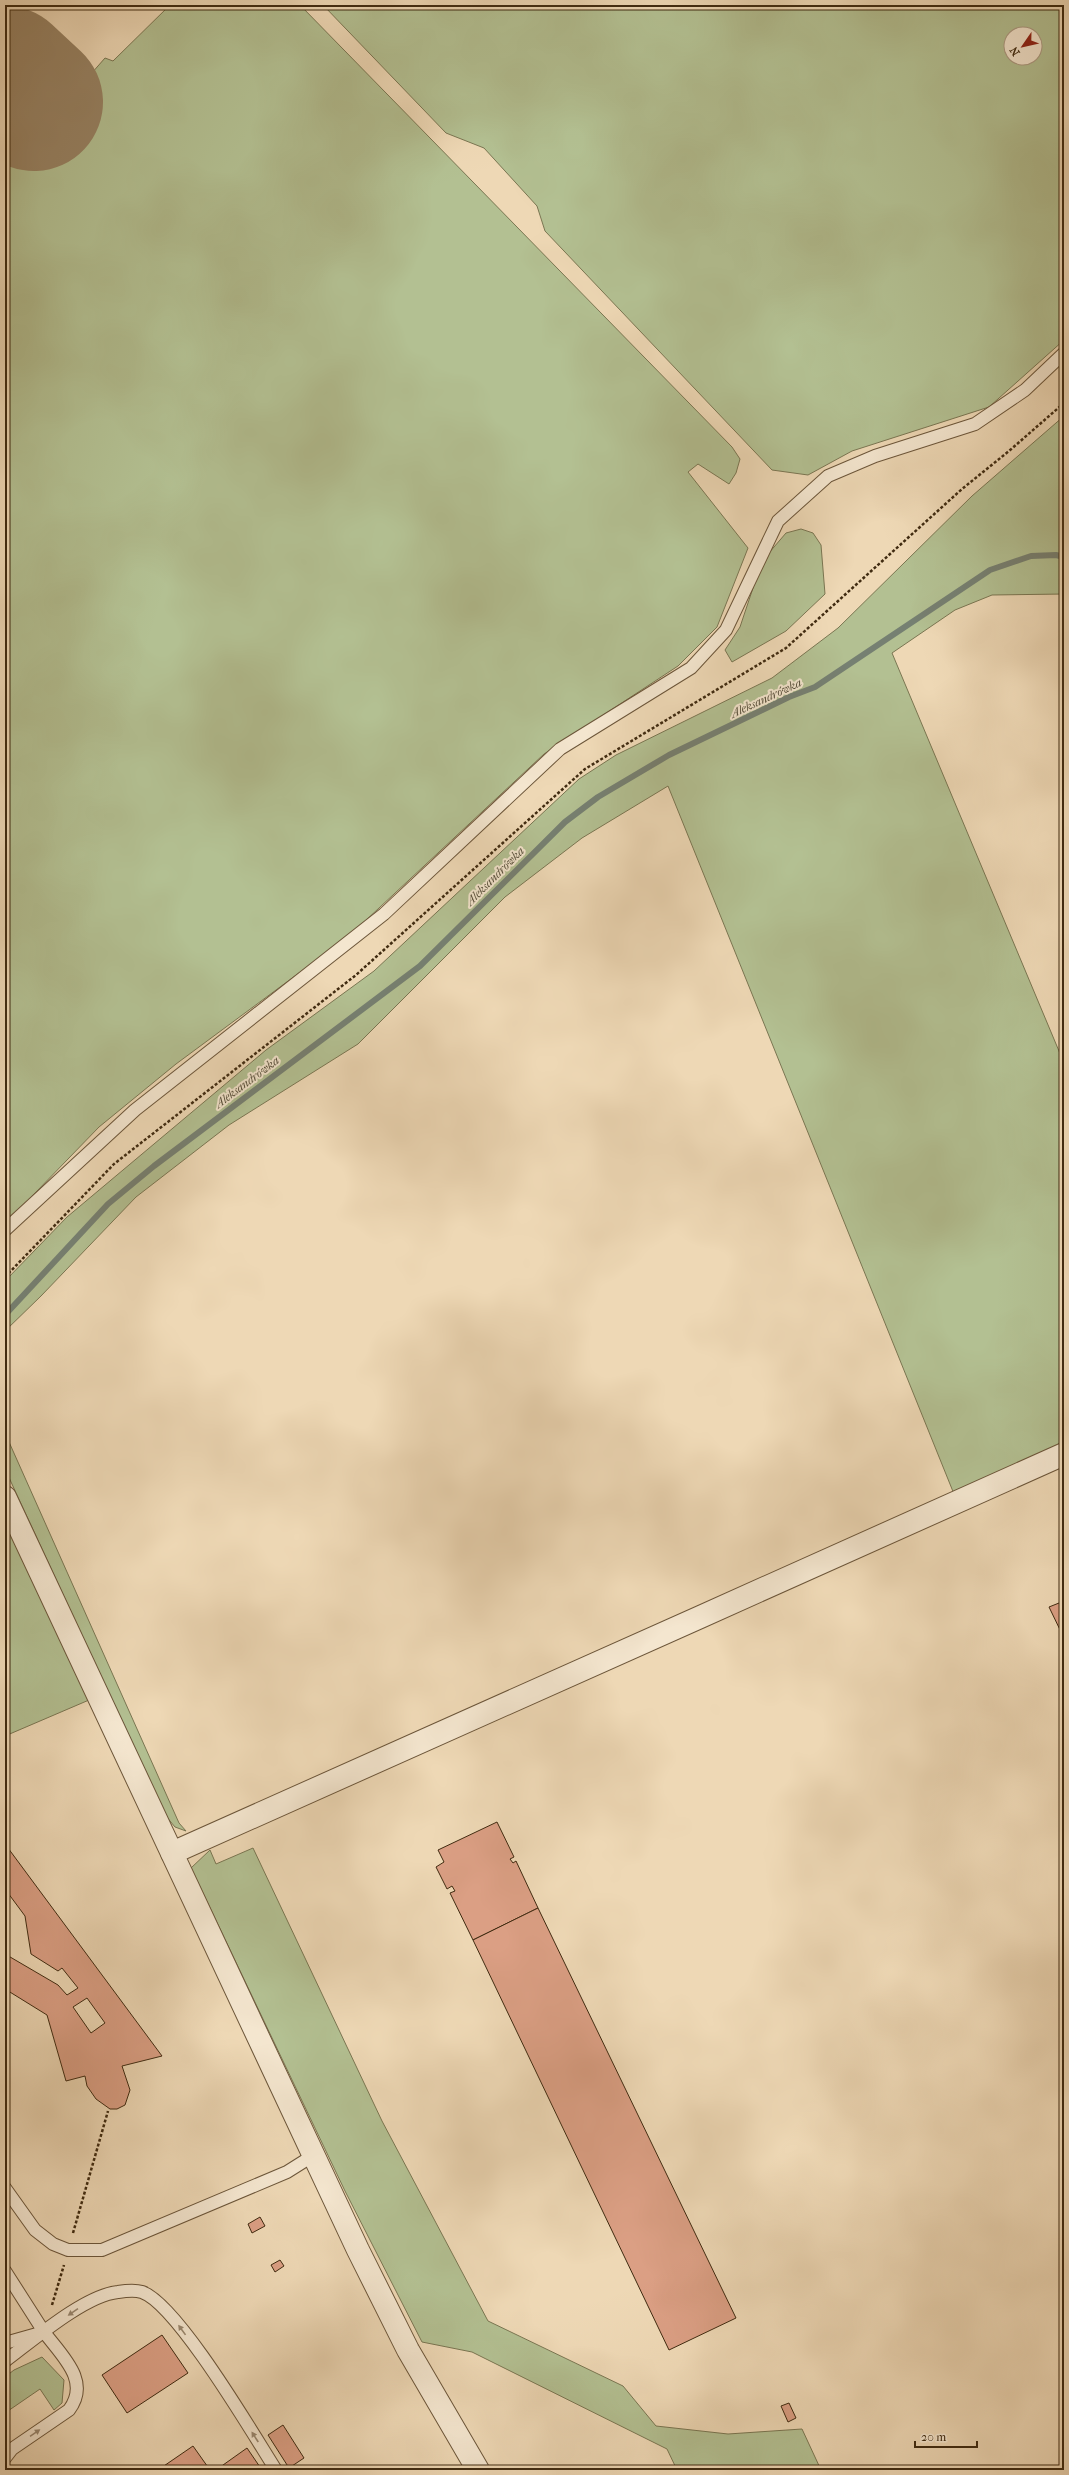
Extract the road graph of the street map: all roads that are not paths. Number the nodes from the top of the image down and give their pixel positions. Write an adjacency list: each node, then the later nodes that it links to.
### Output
1 (1064, 353): 2 (lane)
2 (5, 1230)
3 (1064, 1454): 5 (street)
4 (5, 1498): 5 (street)
5 (172, 1853): 6 (street)
6 (314, 2155): 7 (lane); 14 (street)
7 (5, 2188)
8 (5, 2271): 9 (lane)
9 (44, 2332): 10 (lane); 11 (lane); 12 (lane, one-way to 9); 13 (lane, one-way to 9)
10 (5, 2343)
11 (5, 2361)
12 (5, 2458)
13 (276, 2470)
14 (478, 2470)

